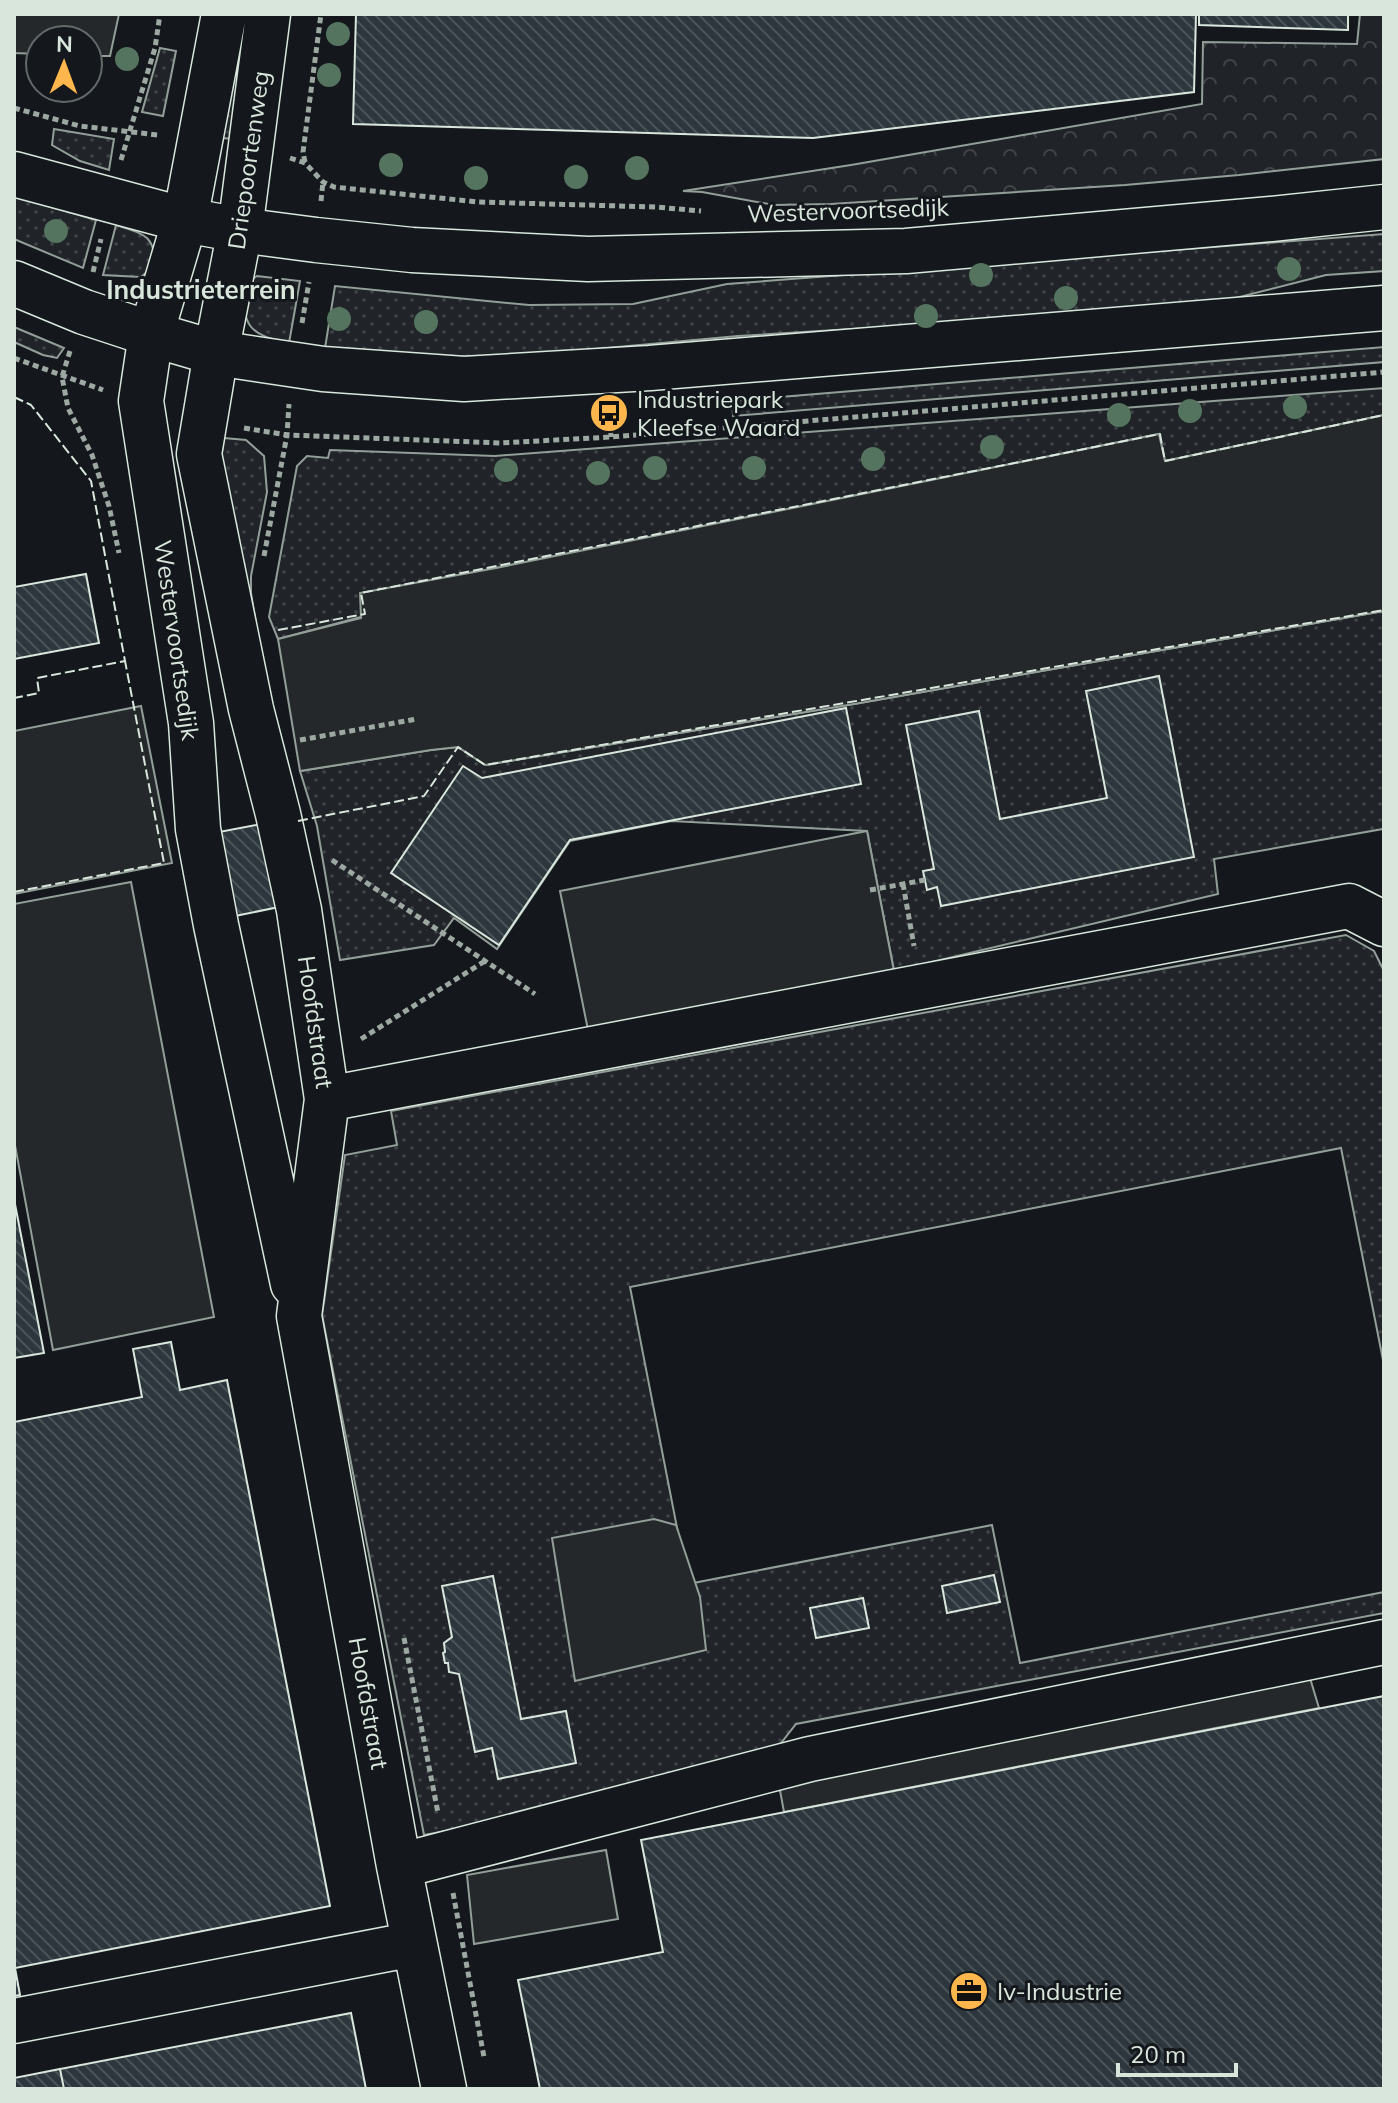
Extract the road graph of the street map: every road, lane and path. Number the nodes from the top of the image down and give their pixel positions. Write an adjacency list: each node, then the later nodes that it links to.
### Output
1 (160, 14): 5 (path)
2 (224, 14): 10 (street, Driepoortenweg)
3 (268, 14): 11 (street, Driepoortenweg)
4 (321, 14): 6 (path)
5 (131, 130)
6 (305, 163)
7 (14, 174): 10 (street, Westervoortsedijk)
8 (1384, 207): 12 (street, Westervoortsedijk)
9 (715, 212): 12 (path, Westervoortsedijk)
10 (185, 220): 11 (street, Westervoortsedijk); 15 (street, Driepoortenweg)
11 (240, 230): 12 (street, Westervoortsedijk); 16 (street, Driepoortenweg)
12 (316, 240): 18 (path, Westervoortsedijk)
13 (14, 283): 15 (street)
14 (1384, 308): 18 (street)
15 (151, 334): 16 (street); 20 (street, Westervoortsedijk)
16 (216, 353): 18 (street); 22 (street)
17 (14, 358): 20 (path)
18 (295, 365): 23 (path, Westervoortsedijk)
19 (1384, 372): 24 (path)
20 (141, 401): 28 (street, Westervoortsedijk)
21 (609, 413): 24 (path)
22 (204, 421): 23 (path); 26 (street)
23 (287, 435): 24 (path); 25 (path, Westervoortsedijk)
24 (611, 437)
25 (263, 559)
26 (251, 709): 28 (street); 39 (street, Hoofdstraat)
27 (417, 719): 29 (path)
28 (191, 723): 31 (street, Westervoortsedijk)
29 (297, 741)
30 (327, 857): 36 (path)
31 (208, 880): 40 (street, Hoofdstraat)
32 (925, 880): 33 (path)
33 (903, 884): 34 (path); 37 (path)
34 (870, 890)
35 (1384, 924): 37 (street)
36 (485, 961): 38 (path); 39 (path)
37 (922, 987): 39 (street)
38 (535, 994)
39 (339, 1097): 40 (street, Hoofdstraat)
40 (299, 1316): 44 (street, Hoofdstraat)
41 (403, 1634): 43 (path)
42 (1384, 1642): 43 (street)
43 (445, 1853): 44 (street); 47 (path)
44 (399, 1866): 45 (street, Hoofdstraat)
45 (414, 1944): 46 (street); 48 (street, Hoofdstraat)
46 (14, 2021)
47 (484, 2058)
48 (444, 2089)

